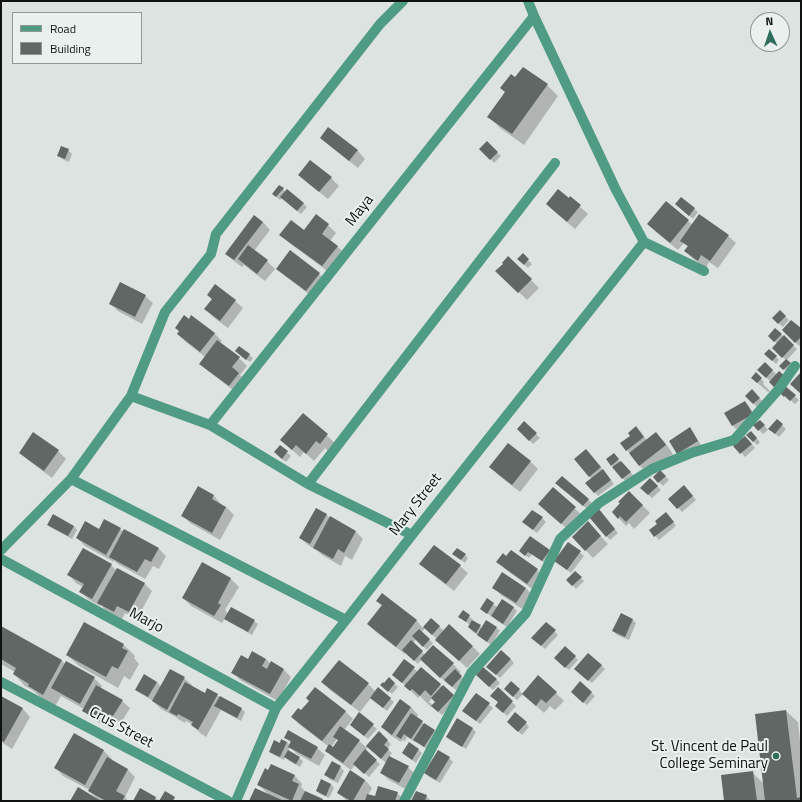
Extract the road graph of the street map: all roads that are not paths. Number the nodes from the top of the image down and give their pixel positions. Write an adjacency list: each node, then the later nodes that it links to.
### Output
1 (403, 1): 8 (street)
2 (528, 1): 3 (street)
3 (534, 16): 5 (street); 9 (street, Maya)
4 (555, 162): 11 (street)
5 (644, 242): 6 (street); 12 (street, Mary Street)
6 (704, 271)
7 (795, 366): 20 (street)
8 (131, 396): 9 (street); 10 (street)
9 (210, 425): 11 (street)
10 (71, 479): 13 (street); 15 (street)
11 (308, 484): 12 (street)
12 (412, 535): 15 (street, Mary Street)
13 (1, 550)
14 (1, 559): 17 (street, Marjo)
15 (346, 620): 17 (street, Mary Street)
16 (1, 682): 18 (street, Crus Street)
17 (276, 708): 19 (street, Mary Street)
18 (228, 801)
19 (236, 801)
20 (404, 801)

